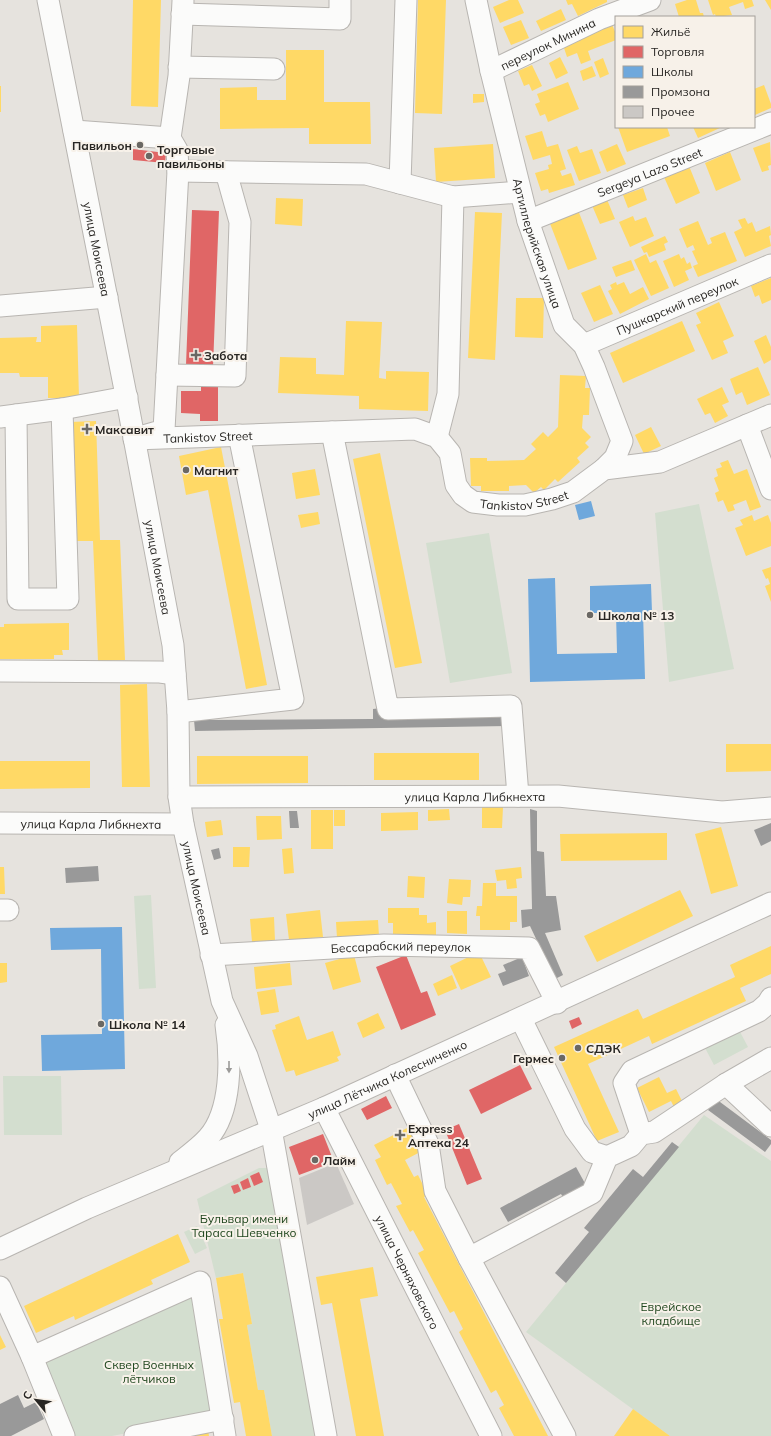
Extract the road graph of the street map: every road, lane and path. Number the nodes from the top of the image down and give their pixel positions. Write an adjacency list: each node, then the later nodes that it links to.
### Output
1 (48, 0): 11 (street, улица Моисеева)
2 (340, 0): 6 (street)
3 (406, 0): 15 (street)
4 (476, 0): 9 (street, Артиллерийская улица)
5 (650, 0): 9 (street, переулок Минина)
6 (182, 7): 7 (street)
7 (179, 67): 8 (street); 12 (street)
8 (274, 69)
9 (492, 72): 16 (street, Артиллерийская улица)
10 (771, 123): 18 (street, Sergeya Lazo Street)
11 (74, 131): 12 (street); 20 (street, улица Моисеева)
12 (170, 138): 13 (street)
13 (178, 171): 14 (street); 23 (street)
14 (226, 172): 15 (street); 23 (street)
15 (400, 183): 17 (street)
16 (520, 192): 17 (street); 18 (street, Артиллерийская улица)
17 (453, 197): 31 (street)
18 (528, 221): 22 (street, Артиллерийская улица)
19 (771, 265): 22 (street, Пушкарский переулок)
20 (107, 297): 21 (street); 24 (street, улица Моисеева)
21 (0, 306)
22 (584, 345): 33 (street, Артиллерийская улица)
23 (167, 375): 32 (street)
24 (126, 397): 25 (street); 32 (street, улица Моисеева)
25 (62, 409): 27 (street); 27 (street)
26 (771, 415): 28 (street, Tankistov Street)
27 (8, 416)
28 (747, 425): 33 (street, Tankistov Street); 34 (street)
29 (332, 432): 30 (street, Tankistov Street); 31 (street, Tankistov Street); 38 (street)
30 (239, 435): 32 (street, Tankistov Street); 37 (street)
31 (437, 437): 33 (street, Tankistov Street)
32 (134, 439): 36 (street, улица Моисеева)
33 (604, 469)
34 (771, 489)
35 (0, 671): 36 (street)
36 (175, 674): 37 (street, улица Моисеева)
37 (178, 712): 39 (street, улица Моисеева)
38 (518, 796): 39 (street, улица Карла Либкнехта); 40 (street, улица Карла Либкнехта)
39 (179, 797): 42 (street, улица Моисеева)
40 (771, 808)
41 (0, 823): 42 (street, улица Карла Либкнехта)
42 (183, 824): 44 (street, улица Моисеева)
43 (771, 903): 47 (street, улица Лётчика Колесниченко)
44 (211, 955): 46 (street, улица Моисеева); 47 (street, Бессарабский переулок)
45 (771, 998): 55 (street)
46 (222, 1000): 54 (street, улица Моисеева); 57 (street, one-way to 57)
47 (557, 1003): 48 (street, улица Лётчика Колесниченко)
48 (521, 1019): 50 (street, улица Лётчика Колесниченко); 56 (street)
49 (771, 1058): 51 (street)
50 (395, 1074): 52 (street, улица Лётчика Колесниченко); 59 (street)
51 (726, 1084): 53 (street); 55 (street)
52 (324, 1108): 54 (street, улица Лётчика Колесниченко); 66 (street, улица Черняховского)
53 (771, 1126)
54 (271, 1129): 57 (street, улица Лётчика Колесниченко); 65 (street, улица Моисеева)
55 (641, 1134): 56 (street)
56 (607, 1157): 59 (street)
57 (161, 1177): 58 (street, улица Лётчика Колесниченко)
58 (0, 1249)
59 (469, 1258): 67 (street)
60 (0, 1288): 61 (street)
61 (32, 1357): 62 (street); 63 (street)
62 (224, 1427): 64 (street)
63 (64, 1436)
64 (135, 1436)
65 (326, 1436)
66 (491, 1436)
67 (564, 1436)

